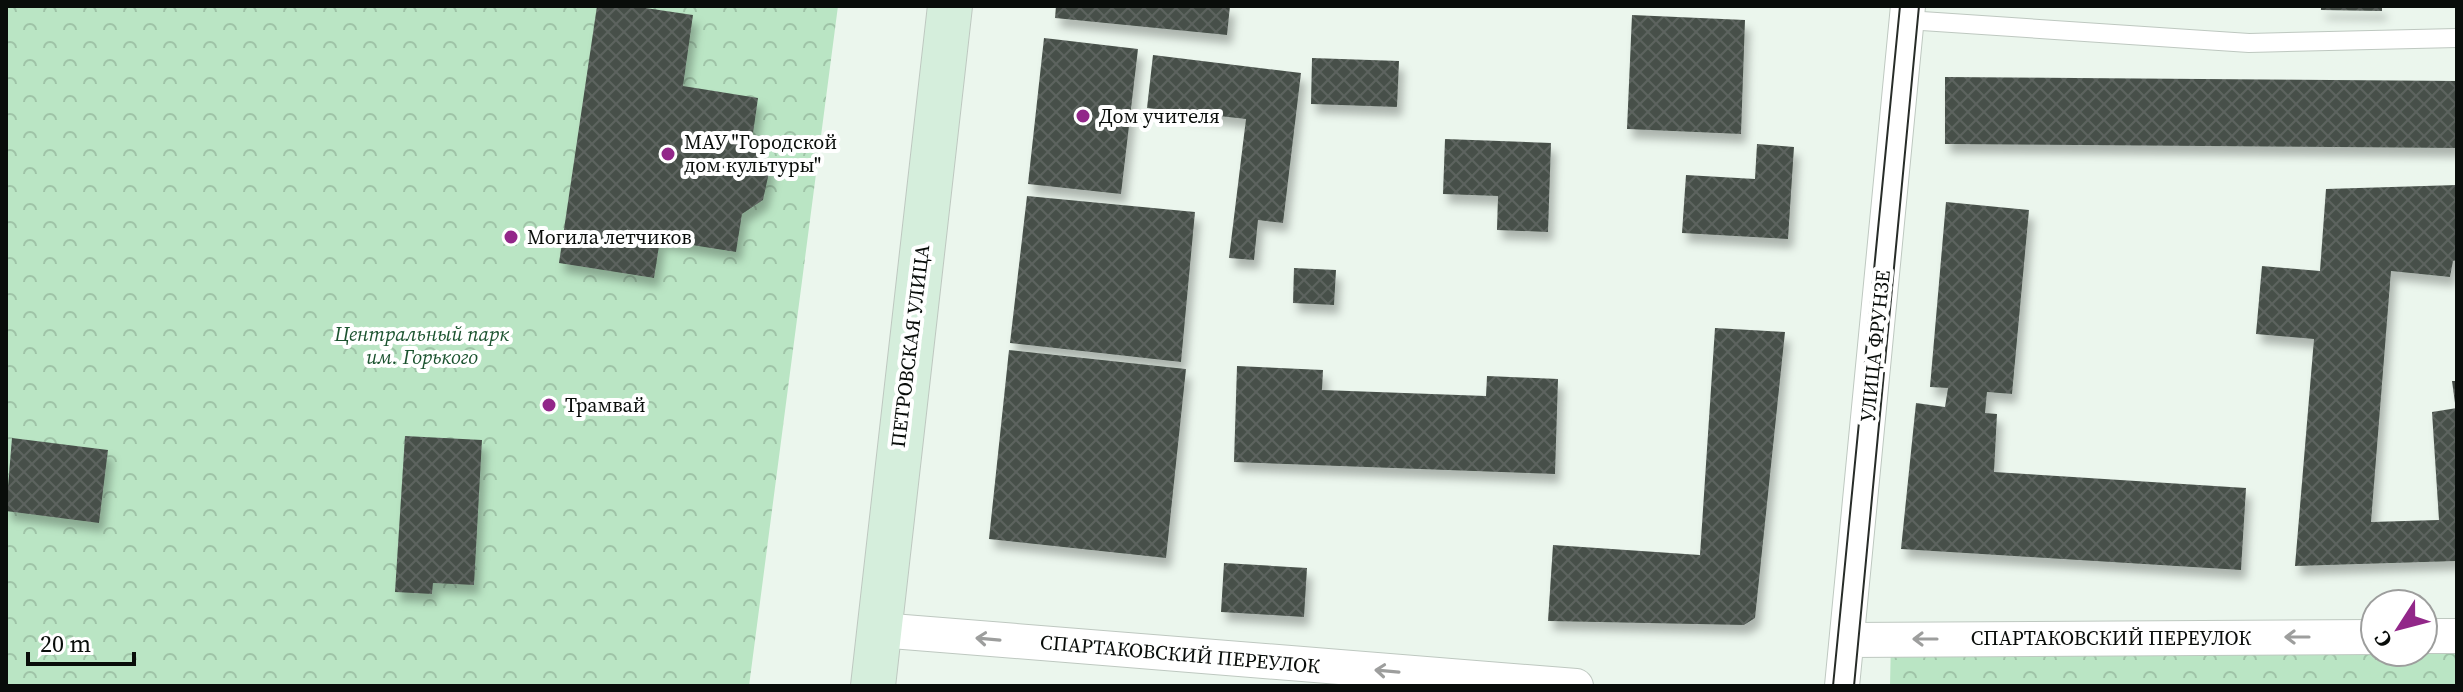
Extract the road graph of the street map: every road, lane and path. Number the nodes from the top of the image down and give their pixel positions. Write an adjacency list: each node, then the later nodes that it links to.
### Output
1 (950, 6): 4 (main road, ПЕТРОВСКАЯ УЛИЦА)
2 (1908, 13): 3 (lane); 6 (street, УЛИЦА ФРУНЗЕ)
3 (2457, 38)
4 (879, 630): 7 (main road, ПЕТРОВСКАЯ УЛИЦА); 8 (street, СПАРТАКОВСКИЙ ПЕРЕУЛОК, one-way to 4)
5 (2359, 637): 6 (street, СПАРТАКОВСКИЙ ПЕРЕУЛОК, one-way to 6)
6 (1847, 640): 9 (street, УЛИЦА ФРУНЗЕ)
7 (873, 686)
8 (1576, 686)
9 (1842, 686)

